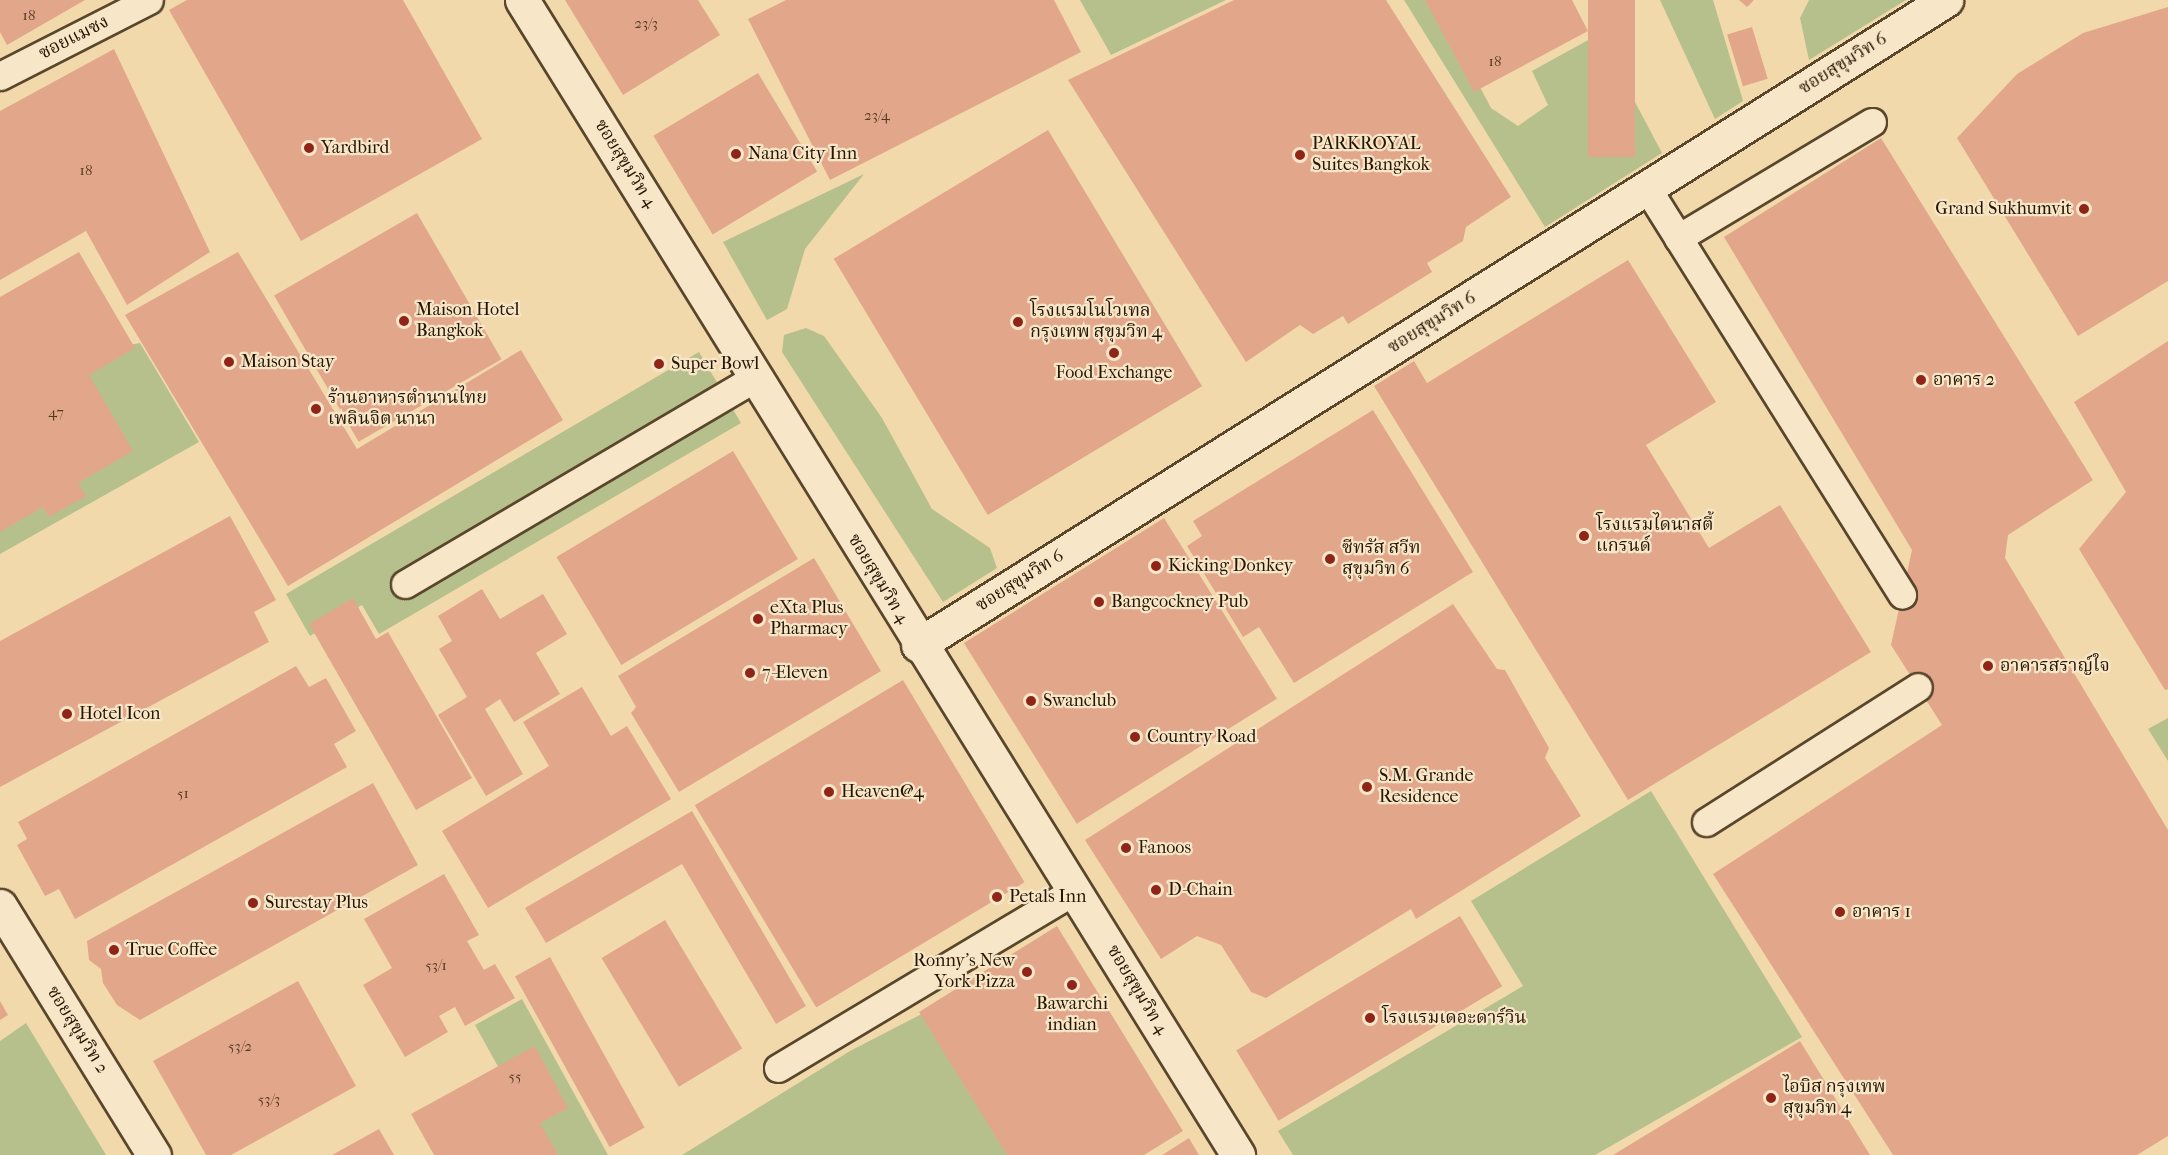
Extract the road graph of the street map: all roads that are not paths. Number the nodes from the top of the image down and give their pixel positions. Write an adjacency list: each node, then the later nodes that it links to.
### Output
1 (149, 0): 4 (lane, ซอยแมซง)
2 (522, 0): 8 (street, ซอยสุขุมวิท 4)
3 (1946, 0): 6 (street, ซอยสุขุมวิท 6)
4 (0, 76)
5 (1872, 122): 7 (lane)
6 (1647, 188): 7 (lane); 11 (street, ซอยสุขุมวิท 6)
7 (1678, 238): 10 (lane)
8 (756, 377): 9 (lane); 11 (street, ซอยสุขุมวิท 4)
9 (405, 584)
10 (1902, 595)
11 (918, 645): 14 (street, ซอยสุขุมวิท 4)
12 (1918, 687): 13 (lane)
13 (1706, 822)
14 (1076, 890): 16 (lane); 18 (street, ซอยสุขุมวิท 4)
15 (0, 906): 17 (street, ซอยสุขุมวิท 2)
16 (778, 1068)
17 (154, 1155)
18 (1238, 1155)

